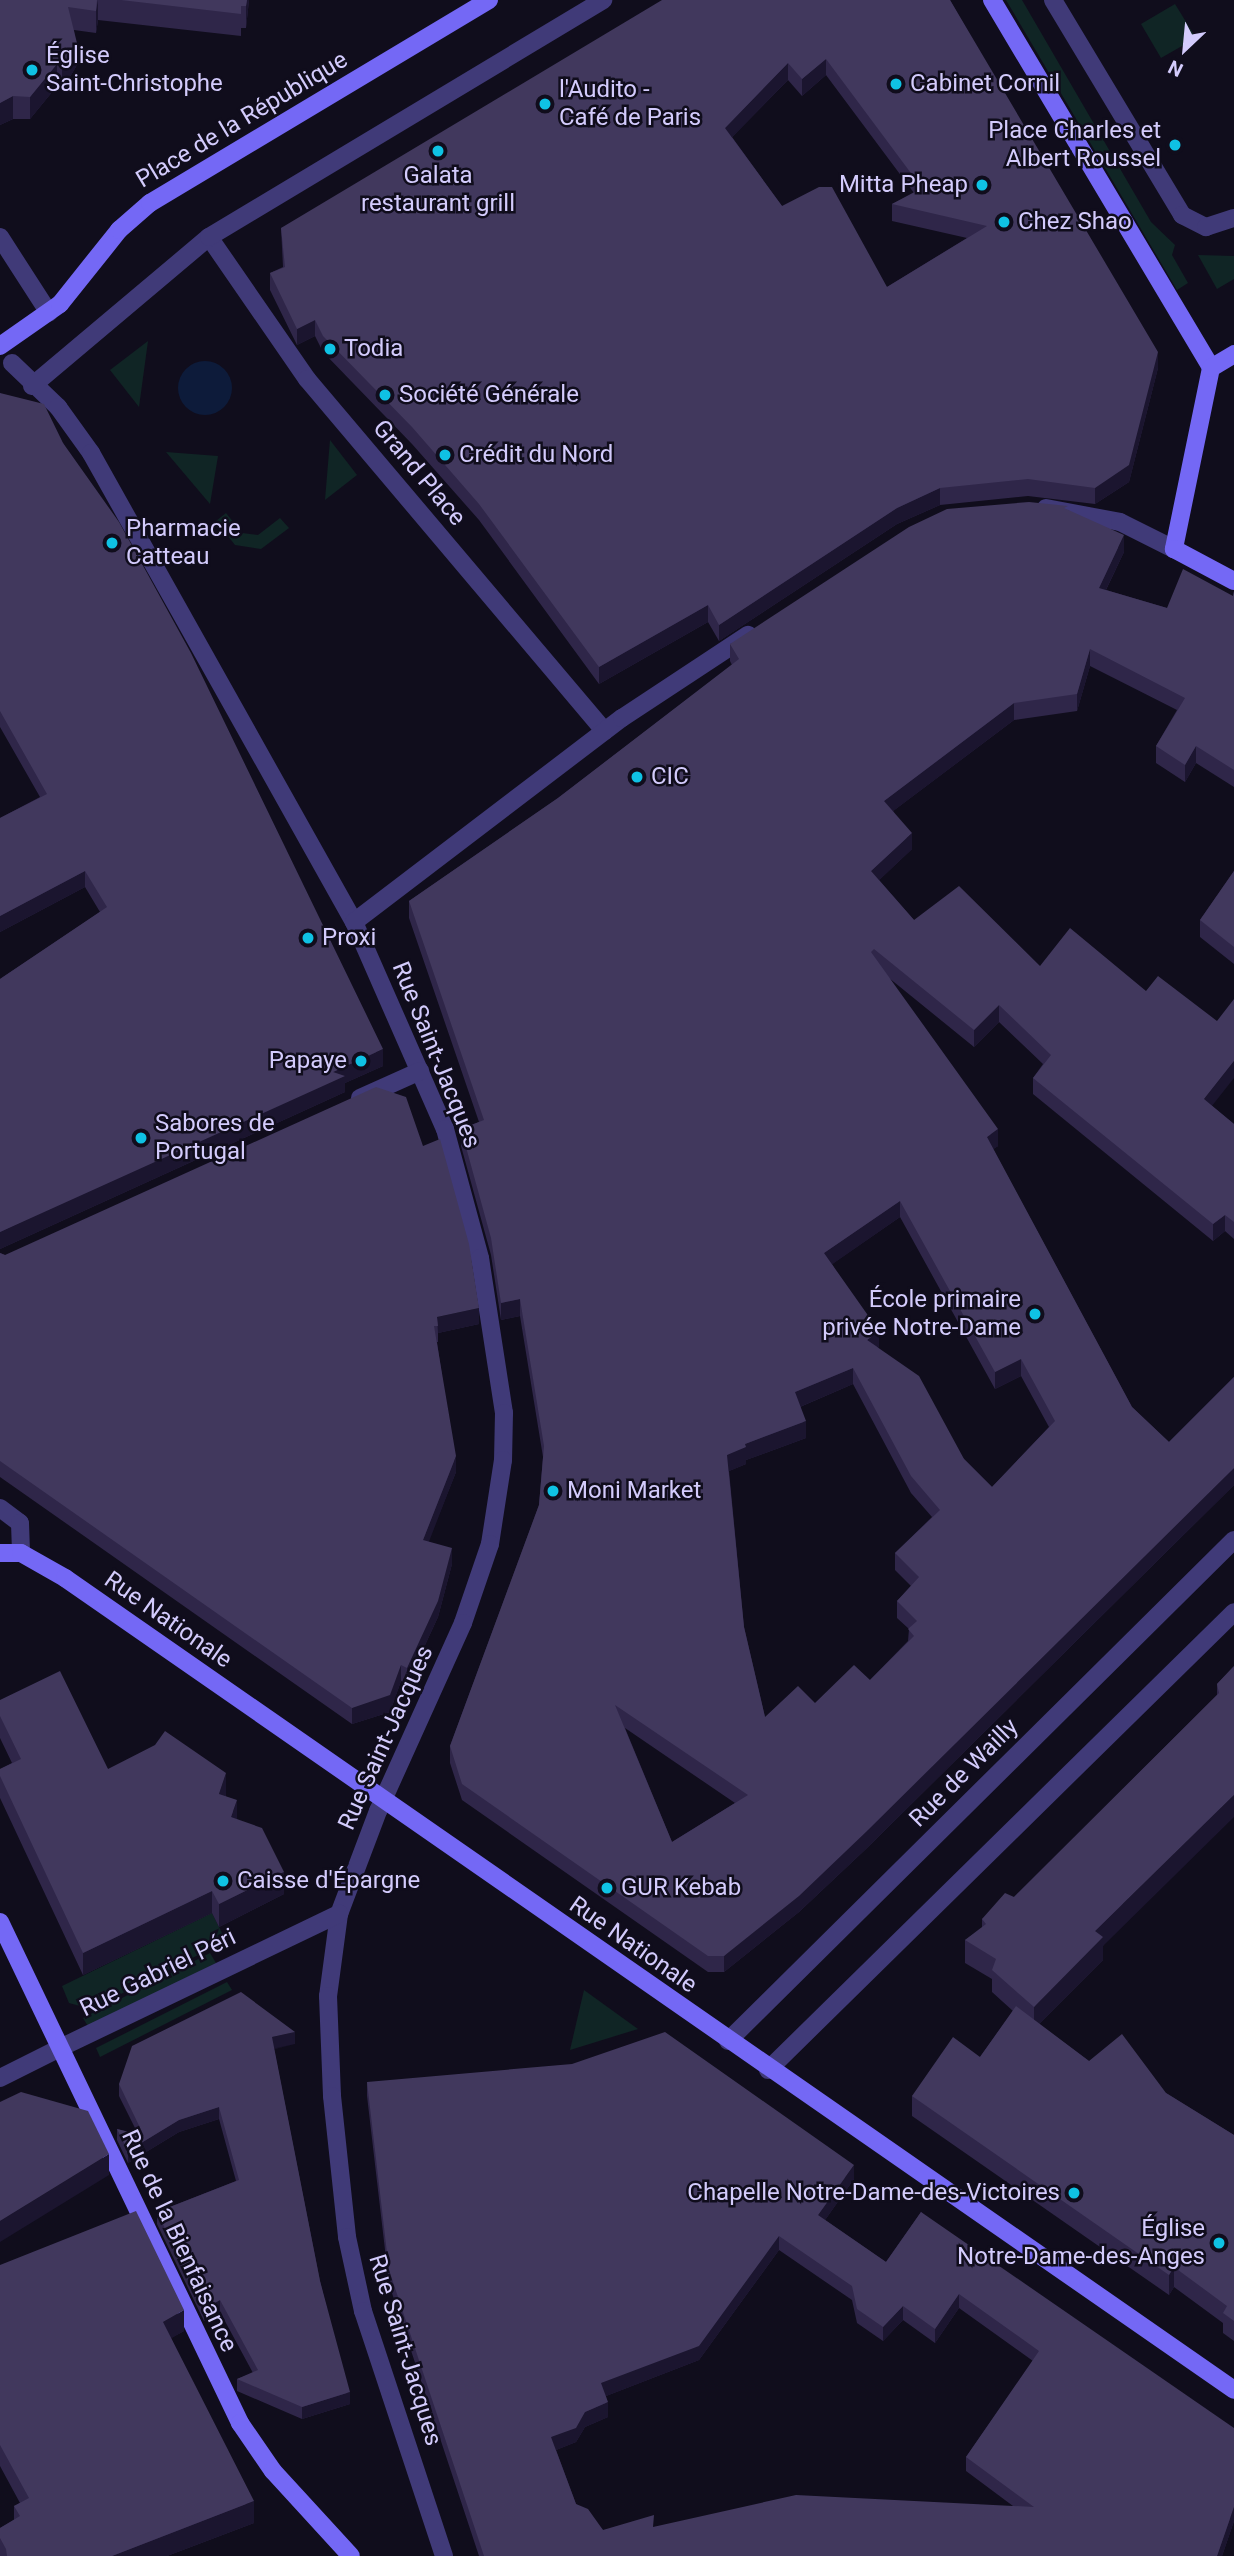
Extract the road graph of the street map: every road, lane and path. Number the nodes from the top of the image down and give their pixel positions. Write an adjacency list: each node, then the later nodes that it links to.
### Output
1 (489, 0): 8 (main road, Place de la République)
2 (603, 0): 7 (street)
3 (992, 0): 12 (main road)
4 (1053, 0): 5 (street)
5 (1234, 218)
6 (0, 237): 8 (street)
7 (209, 237): 13 (street); 18 (street, Grand Place)
8 (49, 313): 9 (main road, Place de la République)
9 (0, 346)
10 (1234, 354): 12 (main road)
11 (12, 363): 13 (street)
12 (1211, 368): 15 (main road)
13 (32, 386): 19 (street)
14 (1029, 507): 15 (street)
15 (1174, 549): 16 (main road)
16 (1234, 581)
17 (768, 622): 18 (street)
18 (604, 731): 19 (street)
19 (354, 922): 20 (street, Rue Saint-Jacques)
20 (420, 1070): 21 (street); 27 (street, Rue Saint-Jacques)
21 (341, 1106)
22 (0, 1508): 25 (street)
23 (1234, 1539): 30 (street, Rue de Wailly)
24 (0, 1553): 25 (main road, Rue Nationale)
25 (21, 1553): 27 (main road, Rue Nationale)
26 (1234, 1612): 32 (street)
27 (383, 1800): 28 (street, Rue Saint-Jacques); 30 (main road, Rue Nationale)
28 (339, 1914): 31 (street, Rue Gabriel Péri); 36 (street, Rue Saint-Jacques)
29 (0, 1922): 31 (main road, Rue de la Bienfaisance)
30 (728, 2041): 32 (main road, Rue Nationale)
31 (60, 2048): 33 (street, Rue Gabriel Péri); 35 (main road, Rue de la Bienfaisance)
32 (768, 2070): 34 (main road, Rue Nationale)
33 (0, 2078)
34 (1234, 2390)
35 (351, 2556)
36 (444, 2556)

